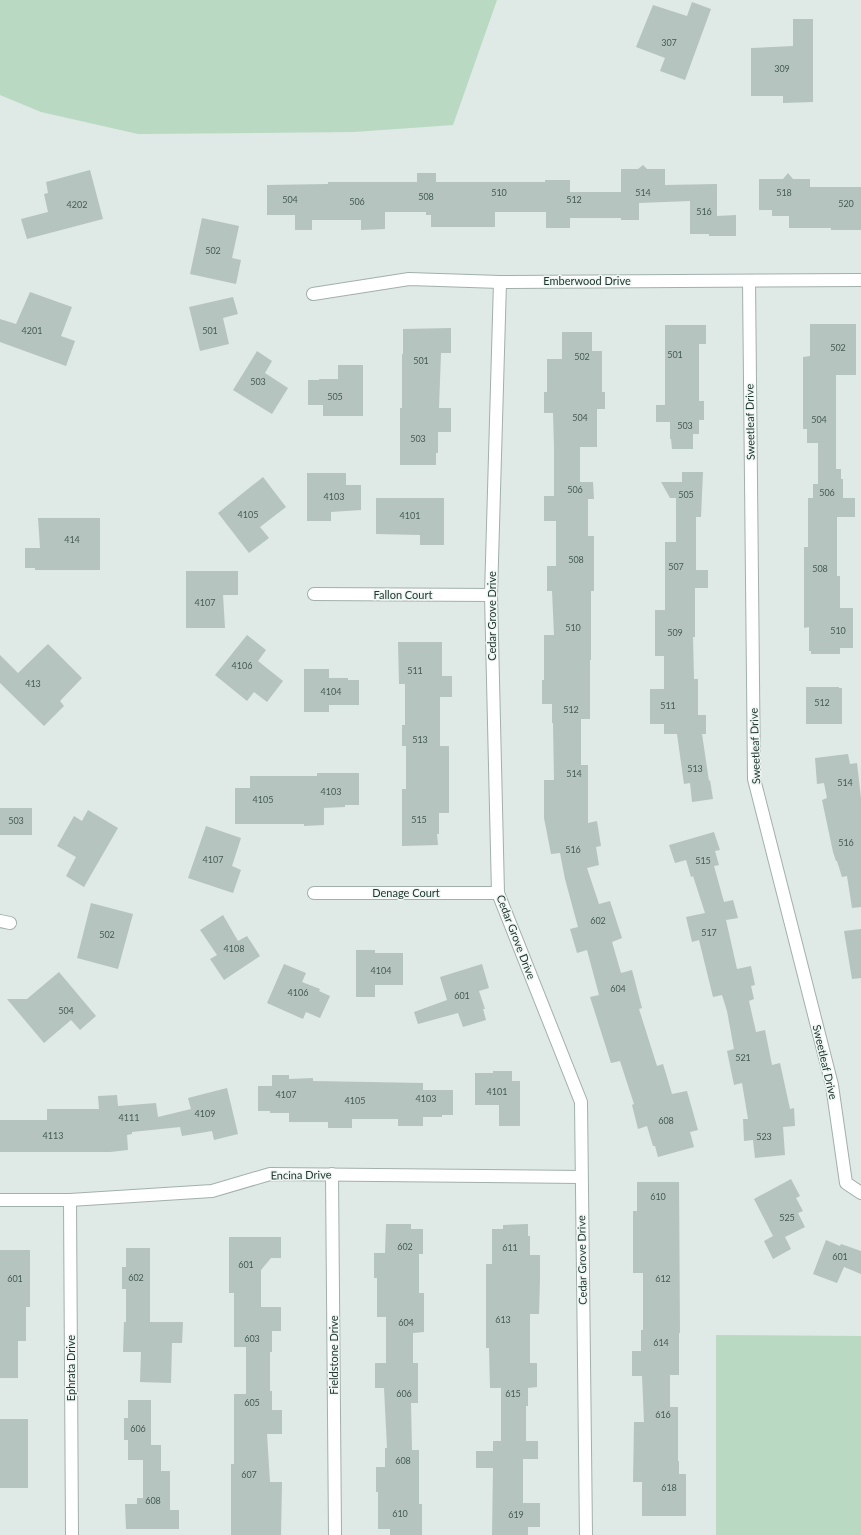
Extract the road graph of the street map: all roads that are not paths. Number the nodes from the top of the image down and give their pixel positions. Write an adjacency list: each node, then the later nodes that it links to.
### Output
1 (861, 280): 2 (street, Emberwood Drive)
2 (749, 281): 3 (street, Emberwood Drive); 11 (street, Sweetleaf Drive)
3 (500, 282): 4 (street, Emberwood Drive); 6 (street, Cedar Grove Drive)
4 (314, 294)
5 (314, 594): 6 (street, Fallon Court)
6 (491, 595): 8 (street, Cedar Grove Drive)
7 (314, 893): 8 (street, Denage Court)
8 (498, 893): 10 (street, Cedar Grove Drive)
9 (332, 1174): 10 (street, Encina Drive); 13 (street, Encina Drive); 15 (street, Fieldstone Drive)
10 (581, 1177): 16 (street, Cedar Grove Drive)
11 (861, 1193)
12 (0, 1200): 13 (street, Encina Drive)
13 (70, 1200): 14 (street, Ephrata Drive)
14 (72, 1535)
15 (335, 1535)
16 (586, 1535)

